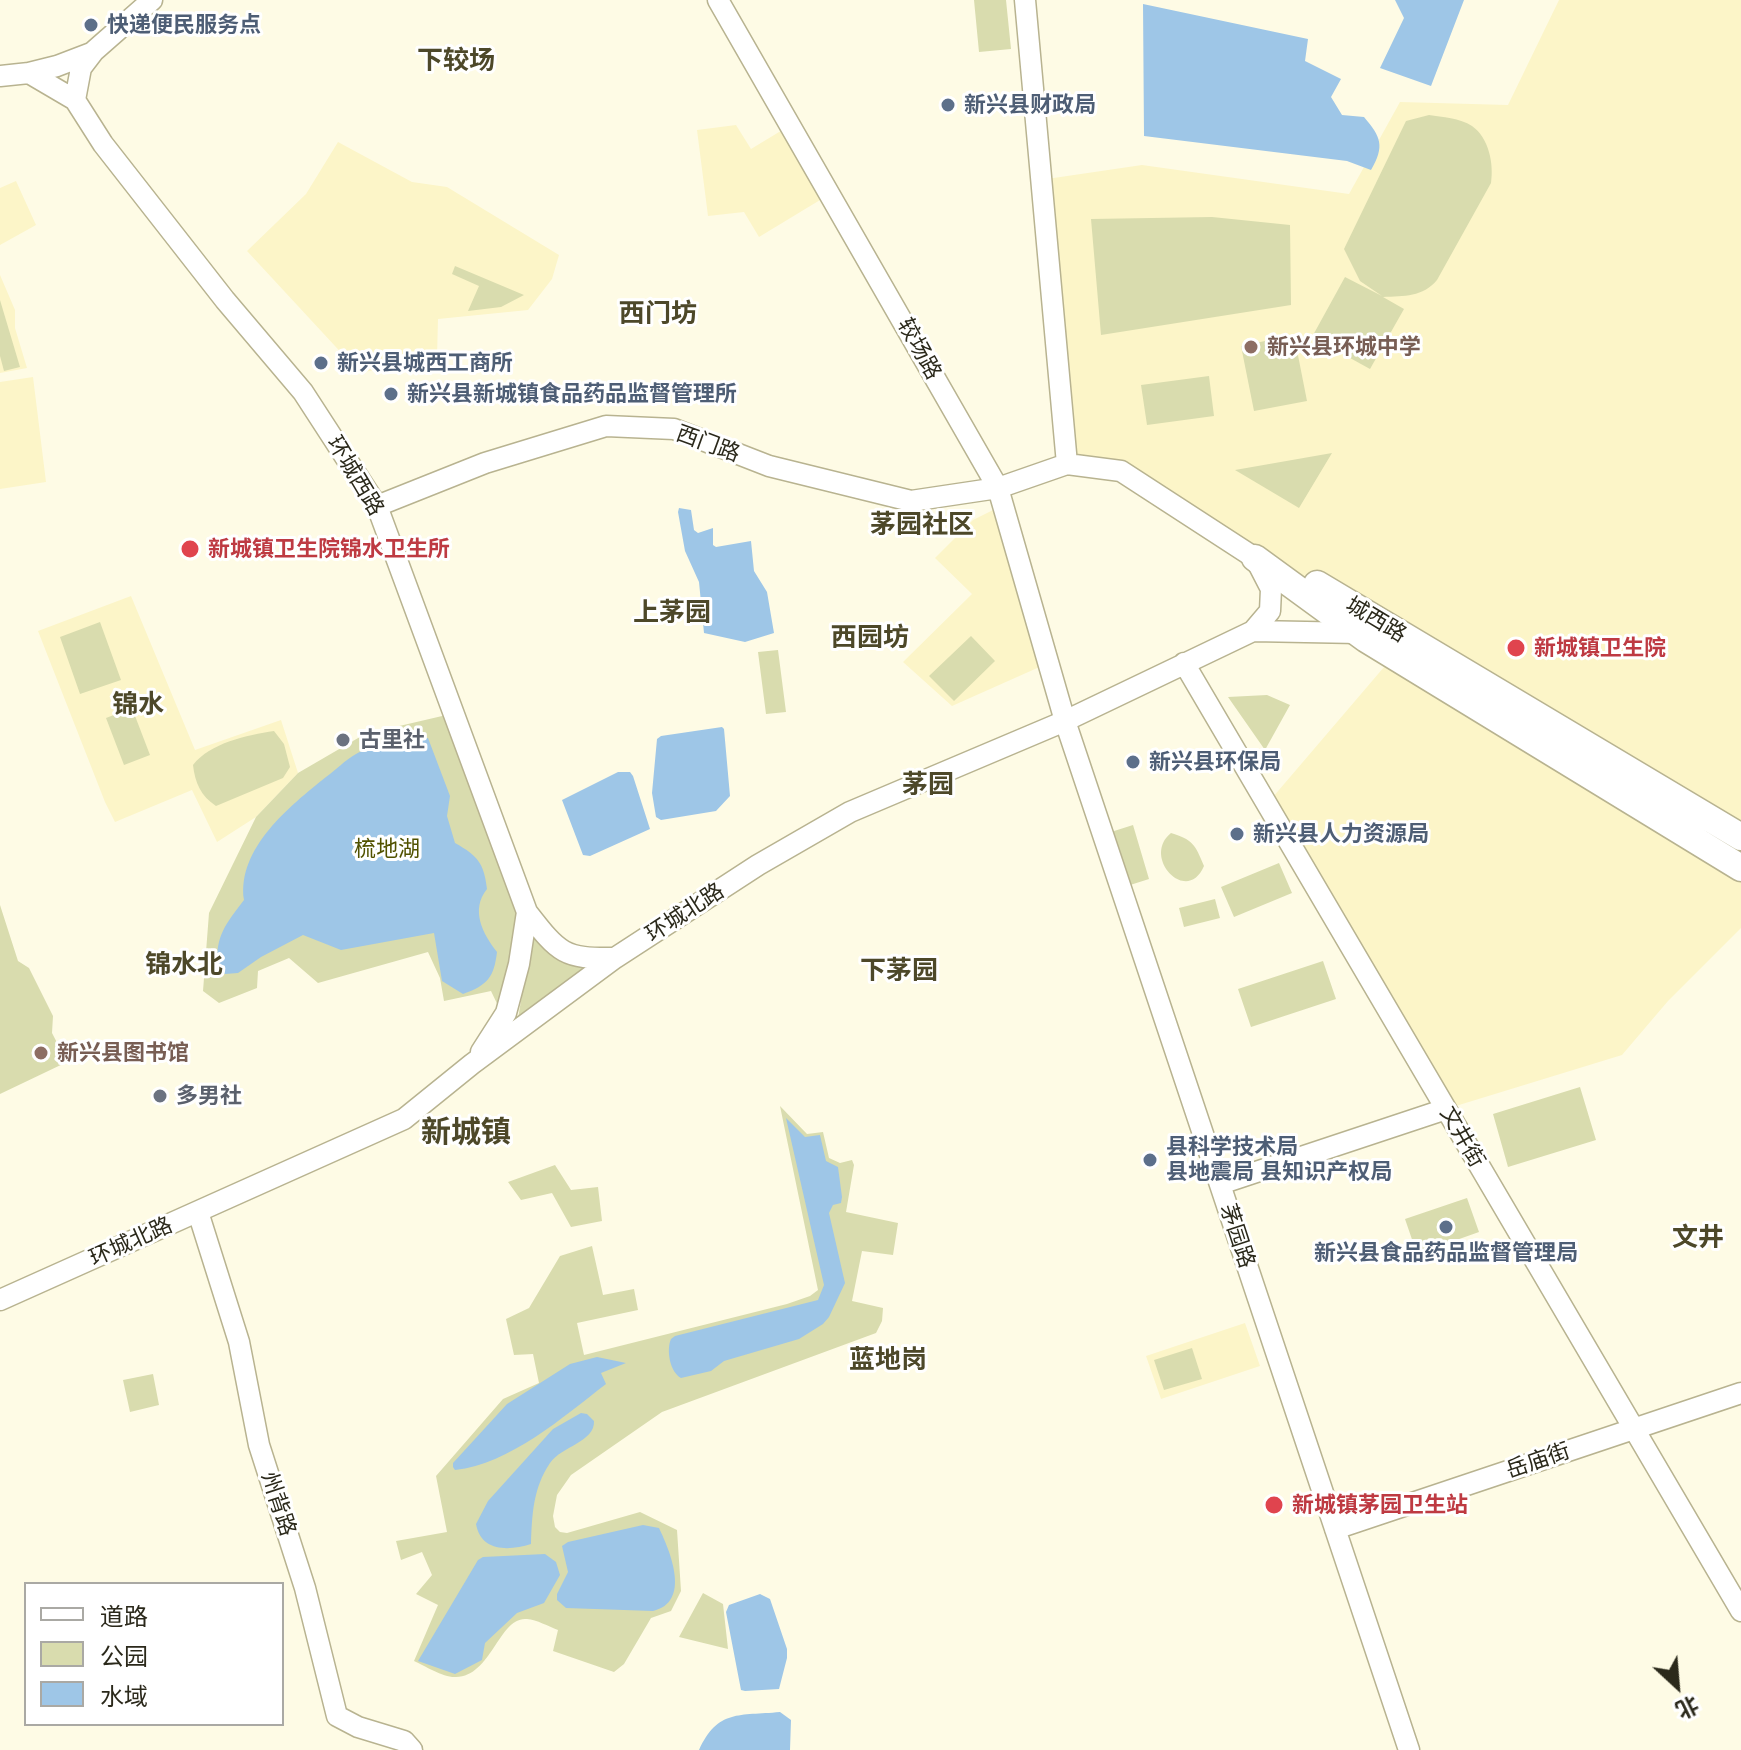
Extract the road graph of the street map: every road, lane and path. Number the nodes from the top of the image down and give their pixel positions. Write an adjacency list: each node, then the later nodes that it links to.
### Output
1 (152, 0): 4 (street)
2 (718, 0): 9 (street, 较场路)
3 (1025, 0): 8 (street)
4 (94, 51): 5 (street); 7 (street)
5 (29, 73): 6 (street); 7 (street)
6 (0, 76)
7 (75, 100): 10 (street, 环城西路)
8 (1067, 464): 9 (street, 城西路); 11 (street, 城西路)
9 (998, 488): 10 (street, 西门路); 15 (street, 较场路)
10 (377, 506): 18 (street, 环城西路)
11 (1255, 558): 12 (street); 13 (main road, 城西路); 17 (main road)
12 (1253, 631): 13 (street, 环城北路); 14 (street, 环城北路)
13 (1408, 639): 16 (main road, 城西路)
14 (1184, 663): 15 (street, 环城北路); 21 (street, 文井街)
15 (1065, 721): 19 (street, 环城北路); 22 (street, 茅园路)
16 (1741, 837)
17 (1741, 868)
18 (527, 912): 19 (street, 环城西路); 20 (street, 环城西路)
19 (615, 958): 20 (street, 环城北路)
20 (472, 1064): 23 (street, 环城北路)
21 (1446, 1109): 22 (street); 26 (street, 文井街)
22 (1220, 1184): 27 (street, 茅园路)
23 (198, 1212): 24 (street, 环城北路); 29 (street, 州背路)
24 (0, 1300)
25 (1741, 1393): 26 (street, 岳庙街)
26 (1634, 1429): 27 (street, 岳庙街); 28 (street, 文井街)
27 (1335, 1529): 30 (street, 茅园路)
28 (1741, 1611)
29 (412, 1750)
30 (1409, 1750)

